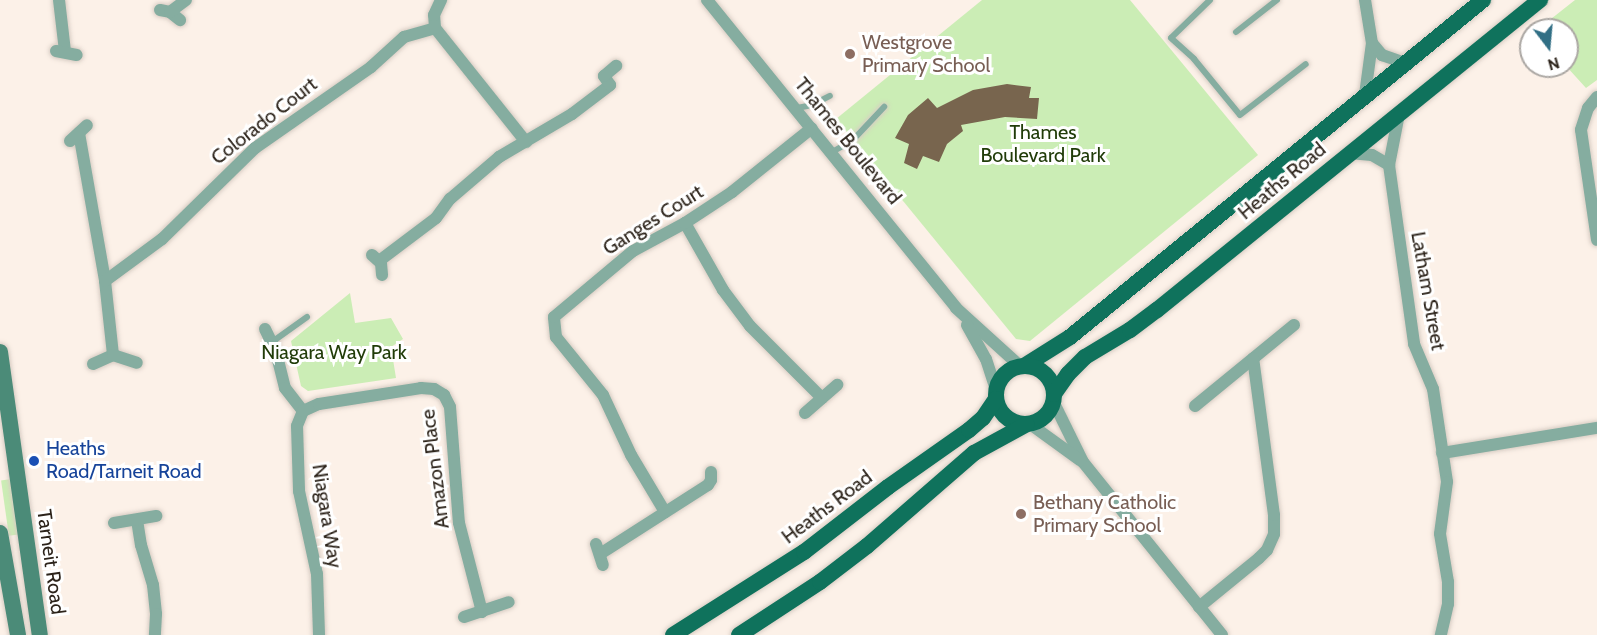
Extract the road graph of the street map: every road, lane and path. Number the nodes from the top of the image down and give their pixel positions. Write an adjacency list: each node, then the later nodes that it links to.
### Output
1 (59, 0): 14 (street)
2 (186, 0): 10 (street)
3 (441, 0): 11 (street)
4 (707, 0): 22 (street, Thames Boulevard)
5 (1210, 0): 16 (lane)
6 (1277, 0): 12 (lane)
7 (1365, 0): 13 (street)
8 (1483, 0): 15 (main road, Heaths Road)
9 (1540, 0): 23 (main road, Heaths Road)
10 (170, 14)
11 (435, 28): 26 (street); 33 (street, Colorado Court)
12 (1236, 32)
13 (1372, 43): 15 (street); 18 (street)
14 (66, 52)
15 (1405, 63): 18 (main road, Heaths Road)
16 (1306, 64)
17 (616, 66): 26 (street)
18 (1365, 95): 44 (main road, Heaths Road)
19 (830, 96): 22 (lane)
20 (1597, 97): 31 (street)
21 (884, 107): 27 (lane)
22 (796, 108): 24 (street, Thames Boulevard)
23 (1400, 113): 28 (main road, Heaths Road); 29 (street, Latham Street)
24 (812, 128): 27 (street, Thames Boulevard); 30 (street, Ganges Court)
25 (79, 133): 33 (street)
26 (526, 142): 32 (street)
27 (832, 152): 34 (street, Thames Boulevard)
28 (1350, 153): 29 (street); 47 (main road, Heaths Road)
29 (1389, 165): 54 (street, Latham Street)
30 (685, 223): 48 (street); 57 (street, Ganges Court)
31 (1597, 240)
32 (382, 275)
33 (105, 281): 40 (street)
34 (956, 308): 44 (street, Thames Boulevard); 46 (street, Thames Boulevard)
35 (307, 317): 38 (lane)
36 (1294, 325): 41 (street)
37 (265, 329): 38 (street)
38 (272, 342): 50 (street)
39 (0, 352): 68 (main road, Tarneit Road)
40 (113, 355): 42 (street); 43 (street)
41 (1253, 358): 49 (street); 64 (street)
42 (138, 363)
43 (93, 364)
44 (1022, 366): 46 (main road); 47 (main road)
45 (837, 385): 48 (street)
46 (996, 394): 52 (main road); 71 (main road, Heaths Road)
47 (1054, 397): 52 (main road); 55 (street)
48 (822, 398): 51 (street)
49 (1195, 406)
50 (303, 411): 65 (street, Amazon Place); 70 (street, Niagara Way)
51 (805, 413)
52 (1029, 424): 55 (street); 72 (main road)
53 (1597, 428): 54 (street)
54 (1442, 453): 74 (street, Latham Street)
55 (1083, 462): 64 (street)
56 (711, 472): 57 (street)
57 (665, 512): 62 (street)
58 (156, 516): 59 (street)
59 (137, 520): 60 (street); 69 (street)
60 (114, 523)
61 (0, 532): 67 (main road)
62 (600, 554)
63 (509, 602): 65 (street)
64 (1199, 607): 73 (street)
65 (482, 612): 66 (street)
66 (464, 617)
67 (18, 635)
68 (40, 635)
69 (154, 635)
70 (319, 635)
71 (673, 635)
72 (740, 635)
73 (1222, 635)
74 (1441, 635)

